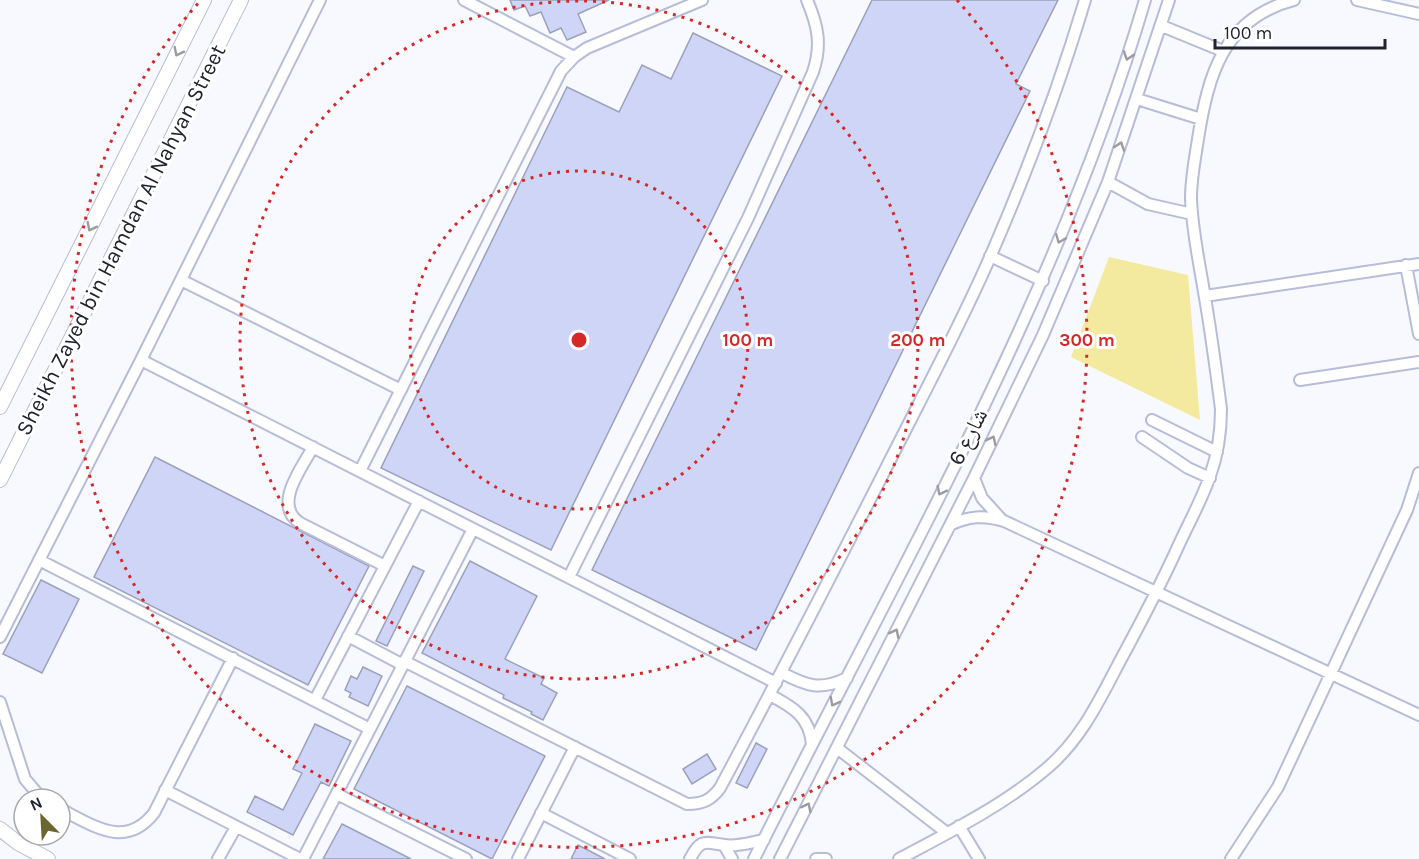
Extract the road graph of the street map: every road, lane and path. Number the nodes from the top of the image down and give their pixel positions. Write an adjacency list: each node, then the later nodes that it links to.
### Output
1 (204, 0): 31 (main road, Sheikh Zayed bin Hamdan Al Nahyan Street, one-way to 31)
2 (241, 0): 40 (main road, Sheikh Zayed bin Hamdan Al Nahyan Street)
3 (320, 0): 23 (street)
4 (464, 0): 15 (street)
5 (702, 0): 15 (street)
6 (807, 0): 47 (street)
7 (1085, 0): 20 (street)
8 (1146, 0): 24 (street, شارع 6, one-way to 24)
9 (1169, 0): 13 (street, شارع 6)
10 (1294, 0): 14 (street)
11 (1357, 0): 12 (street)
12 (1419, 14)
13 (1162, 26): 14 (street); 16 (street, شارع 6)
14 (1224, 51): 17 (street)
15 (574, 57): 30 (street)
16 (1137, 99): 17 (street); 18 (street, شارع 6, one-way to 16)
17 (1201, 119): 19 (street)
18 (1108, 182): 19 (street); 38 (street, شارع 6, one-way to 18)
19 (1192, 214): 25 (street)
20 (990, 256): 24 (street); 55 (street)
21 (1419, 264): 22 (street)
22 (1406, 265): 25 (street); 26 (street)
23 (181, 280): 27 (street); 30 (street)
24 (1042, 280): 54 (street, شارع 6, one-way to 54)
25 (1205, 296): 35 (street)
26 (1419, 334)
27 (141, 360): 34 (street); 45 (street)
28 (1419, 362): 29 (street)
29 (1300, 380)
30 (401, 390): 36 (street)
31 (0, 407)
32 (1152, 420): 35 (street)
33 (1142, 437): 39 (street)
34 (313, 447): 36 (street); 46 (street)
35 (1218, 452): 39 (street)
36 (360, 471): 41 (street)
37 (1419, 473): 53 (street)
38 (974, 478): 42 (street); 43 (street, شارع 6)
39 (1210, 478): 48 (street)
40 (0, 480)
41 (419, 501): 44 (street); 46 (street)
42 (1004, 521): 43 (street); 48 (street)
43 (950, 525): 63 (street, شارع 6, one-way to 43)
44 (473, 529): 47 (street); 52 (street)
45 (39, 560): 50 (street); 51 (street)
46 (385, 566): 49 (street)
47 (569, 577): 55 (street)
48 (1156, 594): 53 (street); 69 (street)
49 (348, 636): 52 (street); 57 (street)
50 (0, 637)
51 (233, 658): 57 (street); 65 (street)
52 (404, 663): 60 (street); 62 (street)
53 (1332, 674): 59 (street); 89 (street)
54 (847, 677): 55 (street); 61 (street, شارع 6, one-way to 61)
55 (779, 678): 56 (street)
56 (770, 695): 61 (street); 62 (street)
57 (315, 700): 60 (street)
58 (0, 702): 64 (street)
59 (1419, 715)
60 (370, 729): 66 (street)
61 (812, 745): 73 (street, شارع 6)
62 (575, 747): 67 (street)
63 (837, 748): 72 (street); 84 (street, شارع 6, one-way to 63)
64 (32, 787)
65 (165, 790): 68 (street); 70 (street)
66 (337, 794): 77 (street); 78 (street)
67 (541, 813): 79 (street); 80 (street)
68 (72, 816)
69 (959, 826): 72 (street); 88 (street)
70 (237, 827): 76 (street); 77 (street)
71 (0, 830): 75 (main road)
72 (947, 833): 87 (street)
73 (764, 840): 74 (street); 83 (street, شارع 6)
74 (724, 845): 81 (street); 82 (street)
75 (48, 859)
76 (218, 859)
77 (301, 859)
78 (466, 859)
79 (518, 859)
80 (630, 859)
81 (690, 859)
82 (732, 859)
83 (754, 859)
84 (780, 859)
85 (816, 859): 86 (street)
86 (825, 859)
87 (899, 859)
88 (979, 859)
89 (1231, 859)

